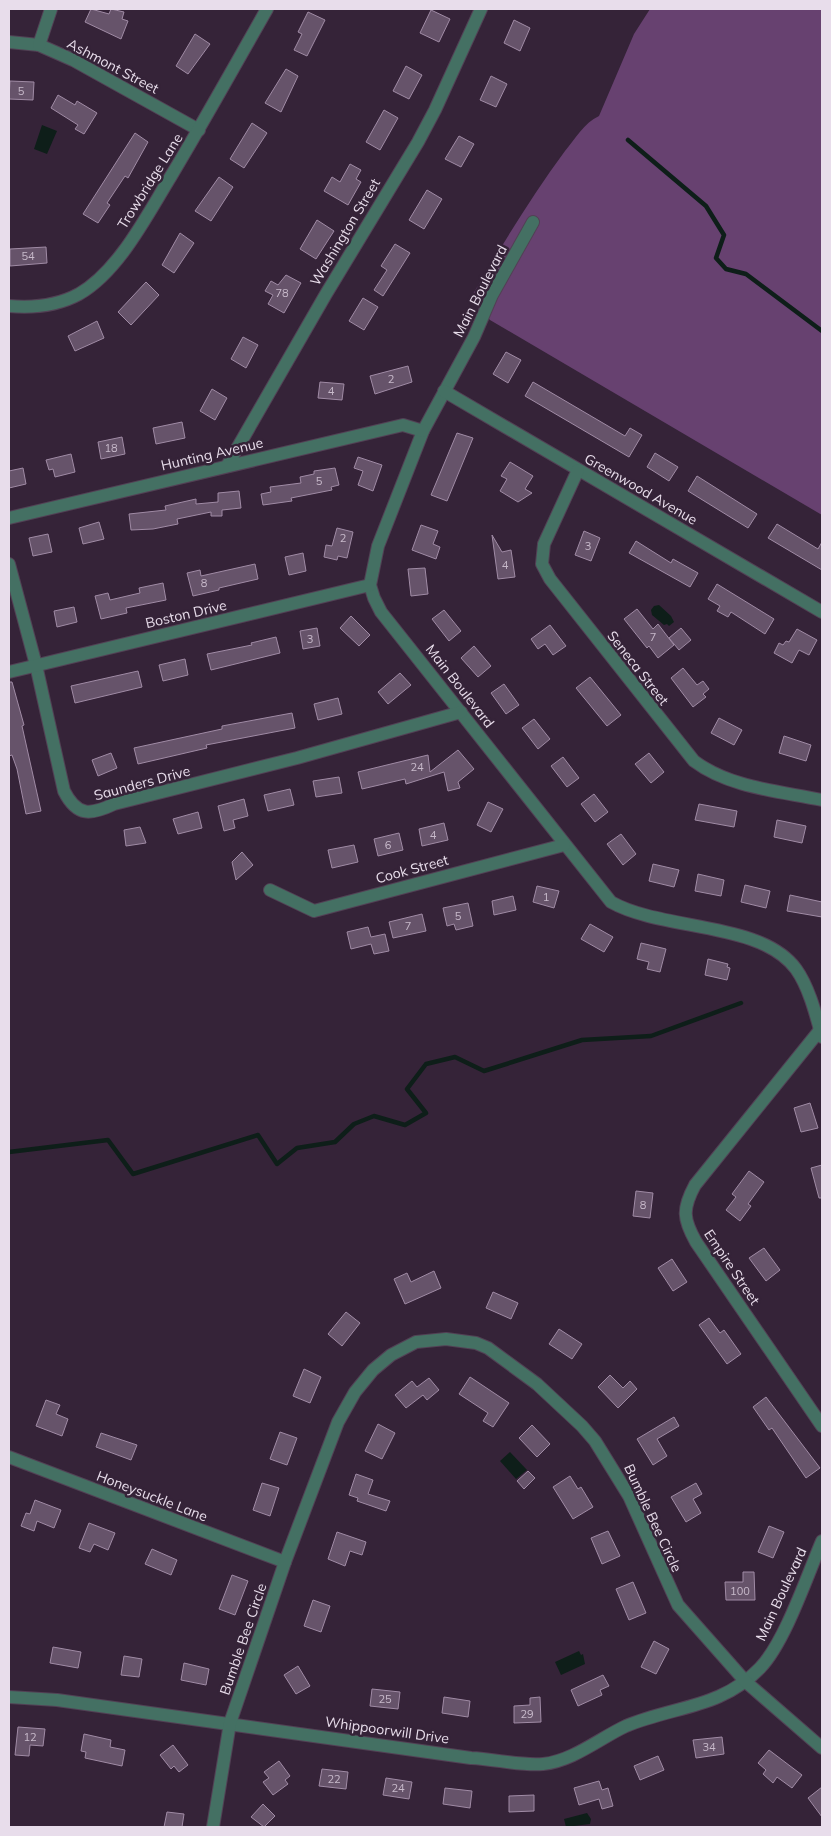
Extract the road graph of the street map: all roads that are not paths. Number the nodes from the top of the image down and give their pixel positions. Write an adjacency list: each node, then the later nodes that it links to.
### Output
1 (51, 9): 5 (street)
2 (267, 9): 6 (street, Trowbridge Lane)
3 (481, 9): 11 (street, Washington Street)
4 (9, 42): 5 (street, Ashmont Street)
5 (39, 45): 6 (street, Ashmont Street)
6 (199, 130): 8 (street, Trowbridge Lane)
7 (533, 222): 9 (street, Main Boulevard)
8 (9, 306)
9 (444, 391): 10 (street, Main Boulevard); 12 (street, Greenwood Avenue)
10 (423, 430): 11 (street, Hunting Avenue); 15 (street, Main Boulevard)
11 (227, 466): 13 (street, Hunting Avenue)
12 (578, 470): 16 (street, Greenwood Avenue); 20 (street, Seneca Street)
13 (9, 518)
14 (9, 564): 17 (street, Saunders Drive)
15 (370, 584): 17 (street, Boston Drive); 19 (street, Main Boulevard)
16 (822, 612)
17 (36, 665): 18 (street, Boston Drive); 19 (street, Saunders Drive)
18 (9, 672)
19 (462, 712): 21 (street, Main Boulevard)
20 (822, 800)
21 (564, 845): 22 (street, Cook Street); 23 (street, Main Boulevard)
22 (270, 890)
23 (821, 1033): 24 (street, Empire Street)
24 (822, 1426)
25 (9, 1457): 27 (street, Honeysuckle Lane)
26 (822, 1541): 28 (street, Main Boulevard)
27 (285, 1562): 28 (street, Bumble Bee Circle); 30 (street, Bumble Bee Circle)
28 (746, 1682): 30 (street, Whippoorwill Drive); 31 (street, Bumble Bee Circle)
29 (9, 1697): 30 (street, Whippoorwill Drive)
30 (230, 1723): 32 (street, Bumble Bee Circle)
31 (822, 1748)
32 (213, 1827)

